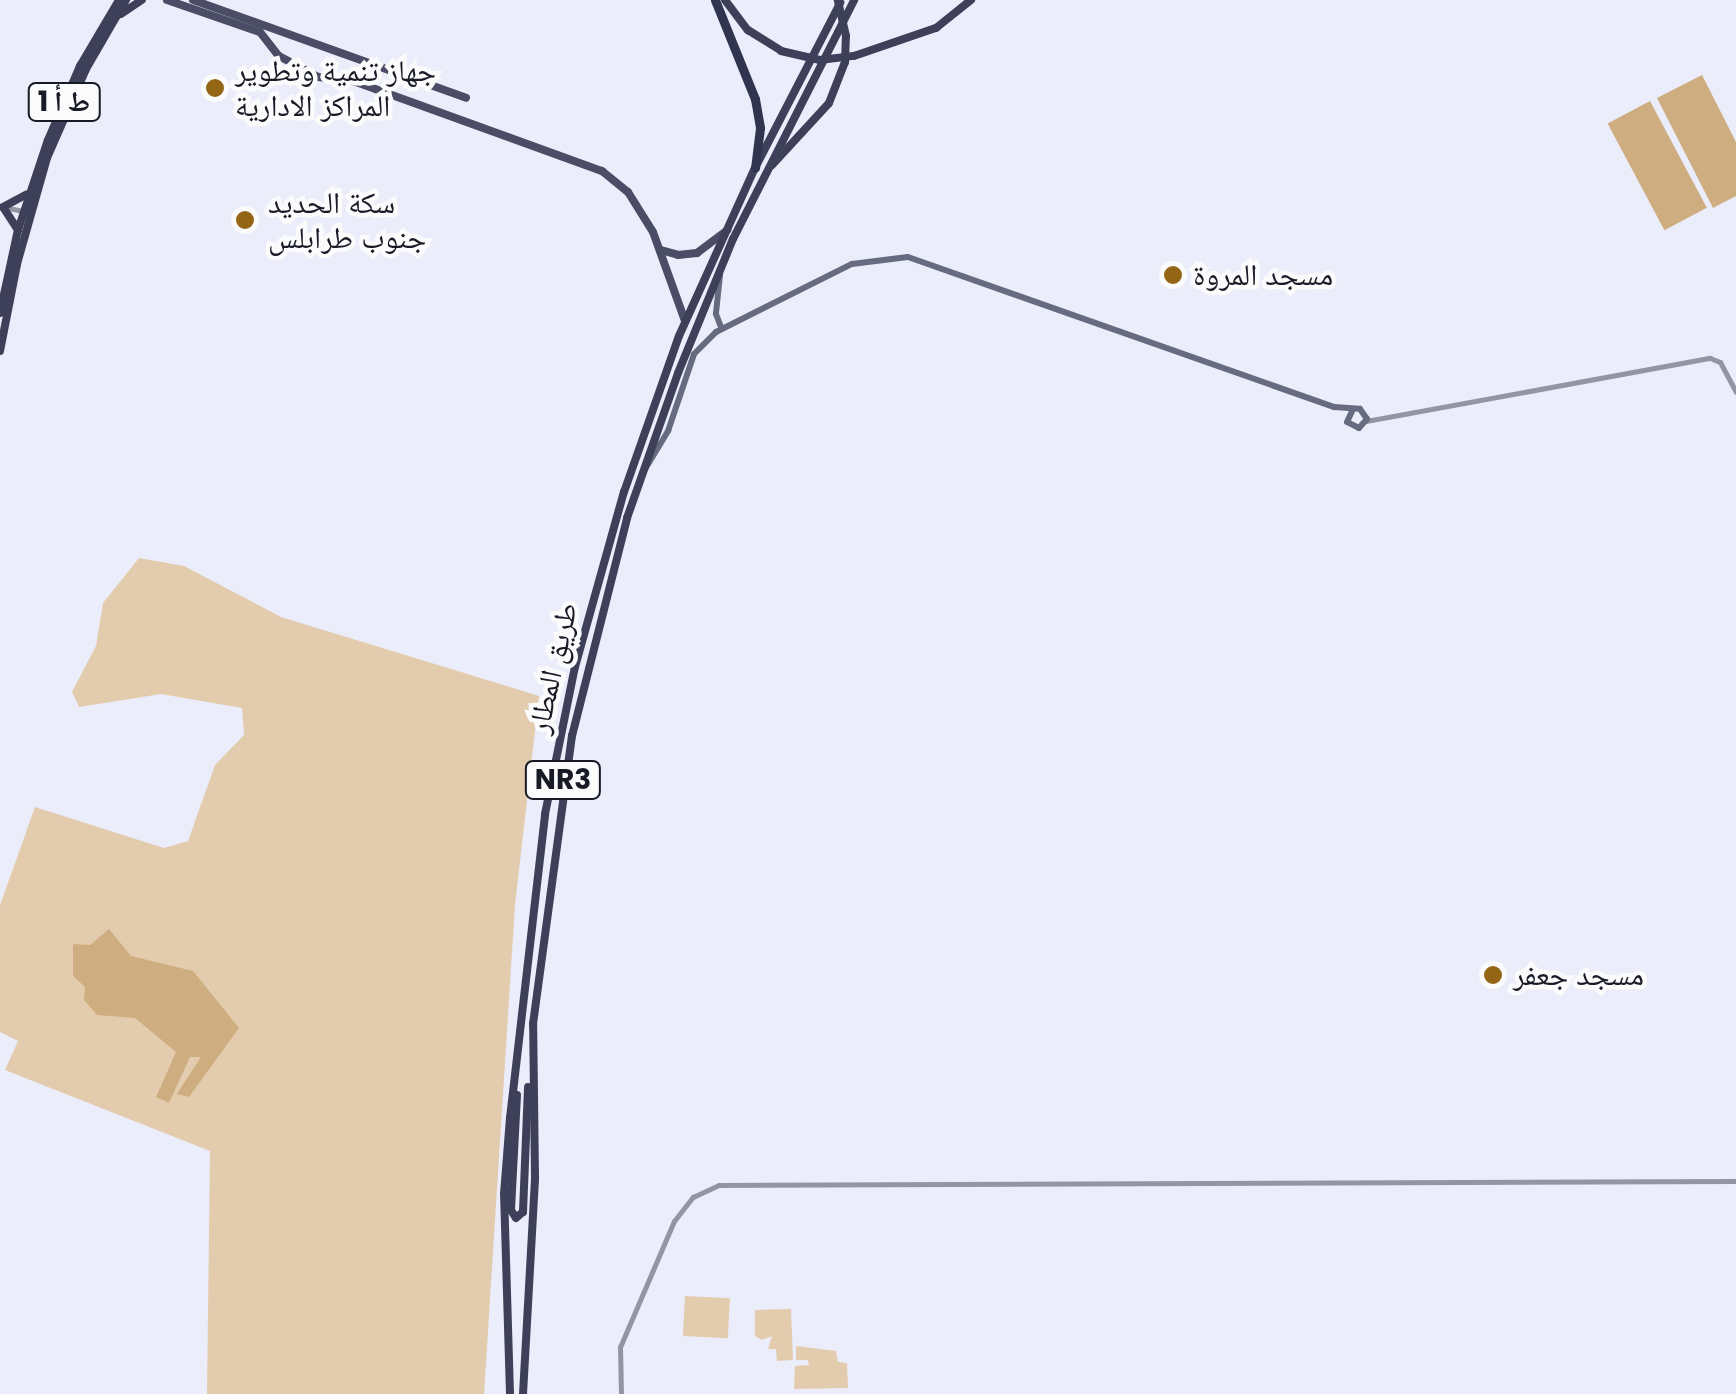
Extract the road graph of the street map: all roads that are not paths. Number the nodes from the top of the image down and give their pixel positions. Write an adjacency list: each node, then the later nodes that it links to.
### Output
1 (123, 0): 11 (highway, ط أ 1); 12 (highway, ط أ 1)
2 (142, 0): 11 (highway)
3 (167, 0): 10 (main road)
4 (193, 0): 10 (main road)
5 (715, 0): 14 (highway)
6 (725, 0): 9 (highway, bridge)
7 (840, 0): 14 (highway, طريق المطار / NR3); 14 (highway, bridge)
8 (854, 0): 14 (highway, طريق المطار / NR3)
9 (971, 0)
10 (226, 16): 13 (main road); 20 (main road)
11 (114, 20): 12 (highway, ط أ 1)
12 (73, 88): 15 (highway, ط أ 1); 17 (highway, ط أ 1)
13 (466, 98)
14 (760, 170): 19 (highway, طريق المطار / NR3); 21 (highway, طريق المطار / NR3)
15 (30, 191): 16 (highway); 17 (highway, ط أ 1)
16 (2, 207): 17 (street); 18 (highway)
17 (27, 212): 18 (highway, ط أ 1); 25 (highway, ط أ 1)
18 (18, 230): 22 (highway, ط أ 1)
19 (727, 230): 20 (main road); 23 (highway, طريق المطار / NR3)
20 (662, 250): 23 (main road)
21 (720, 270): 24 (main road); 31 (highway, طريق المطار / NR3)
22 (0, 313)
23 (685, 321): 33 (highway, طريق المطار / NR3)
24 (721, 327): 27 (main road); 31 (main road)
25 (0, 352)
26 (1736, 392): 29 (street)
27 (1334, 407): 28 (main road); 30 (main road)
28 (1353, 409): 29 (main road); 30 (main road)
29 (1366, 417): 30 (main road)
30 (1348, 422)
31 (643, 472): 32 (highway, طريق المطار / NR3)
32 (534, 1006): 33 (highway); 36 (highway, طريق المطار / NR3)
33 (522, 1026): 35 (highway, طريق المطار / NR3)
34 (1736, 1181): 37 (street)
35 (510, 1394)
36 (523, 1394)
37 (621, 1394)

